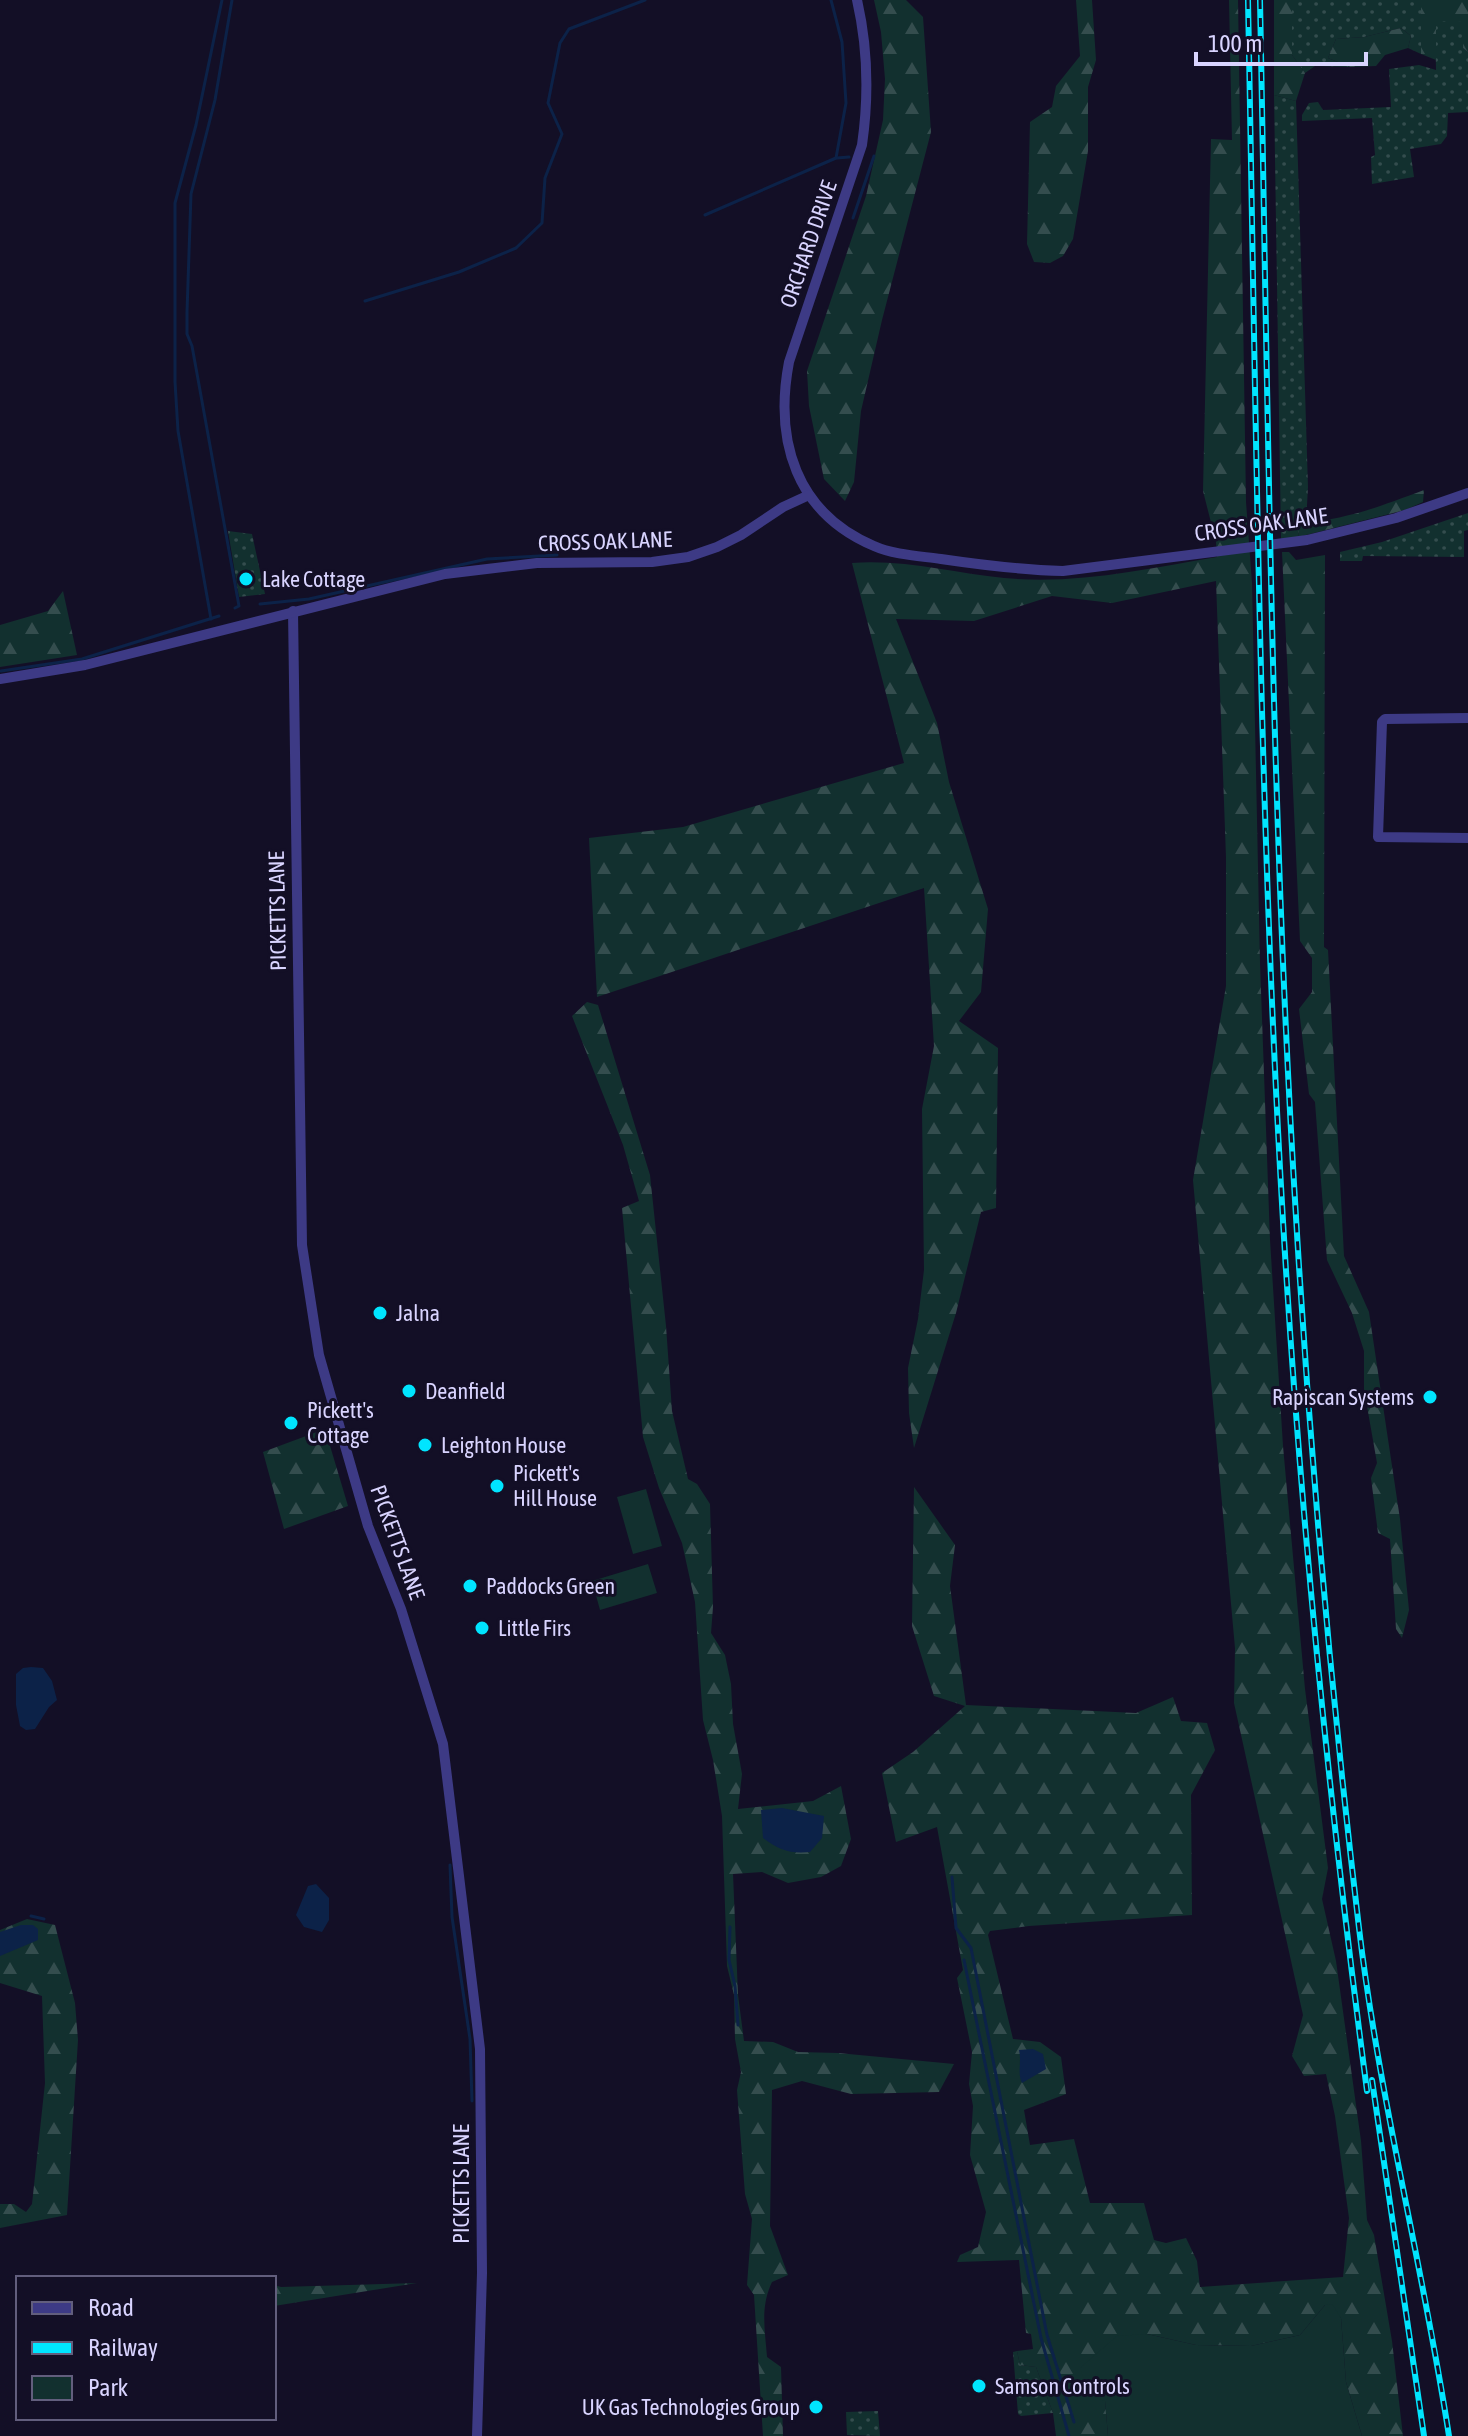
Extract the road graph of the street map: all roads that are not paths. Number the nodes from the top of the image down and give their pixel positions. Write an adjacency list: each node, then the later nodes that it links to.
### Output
1 (857, 0): 3 (street, ORCHARD DRIVE)
2 (1468, 493): 3 (street, CROSS OAK LANE)
3 (809, 495): 4 (street, CROSS OAK LANE)
4 (293, 611): 5 (street, CROSS OAK LANE); 8 (street, PICKETTS LANE)
5 (0, 679)
6 (1468, 718): 7 (street)
7 (1468, 838)
8 (477, 2436)

